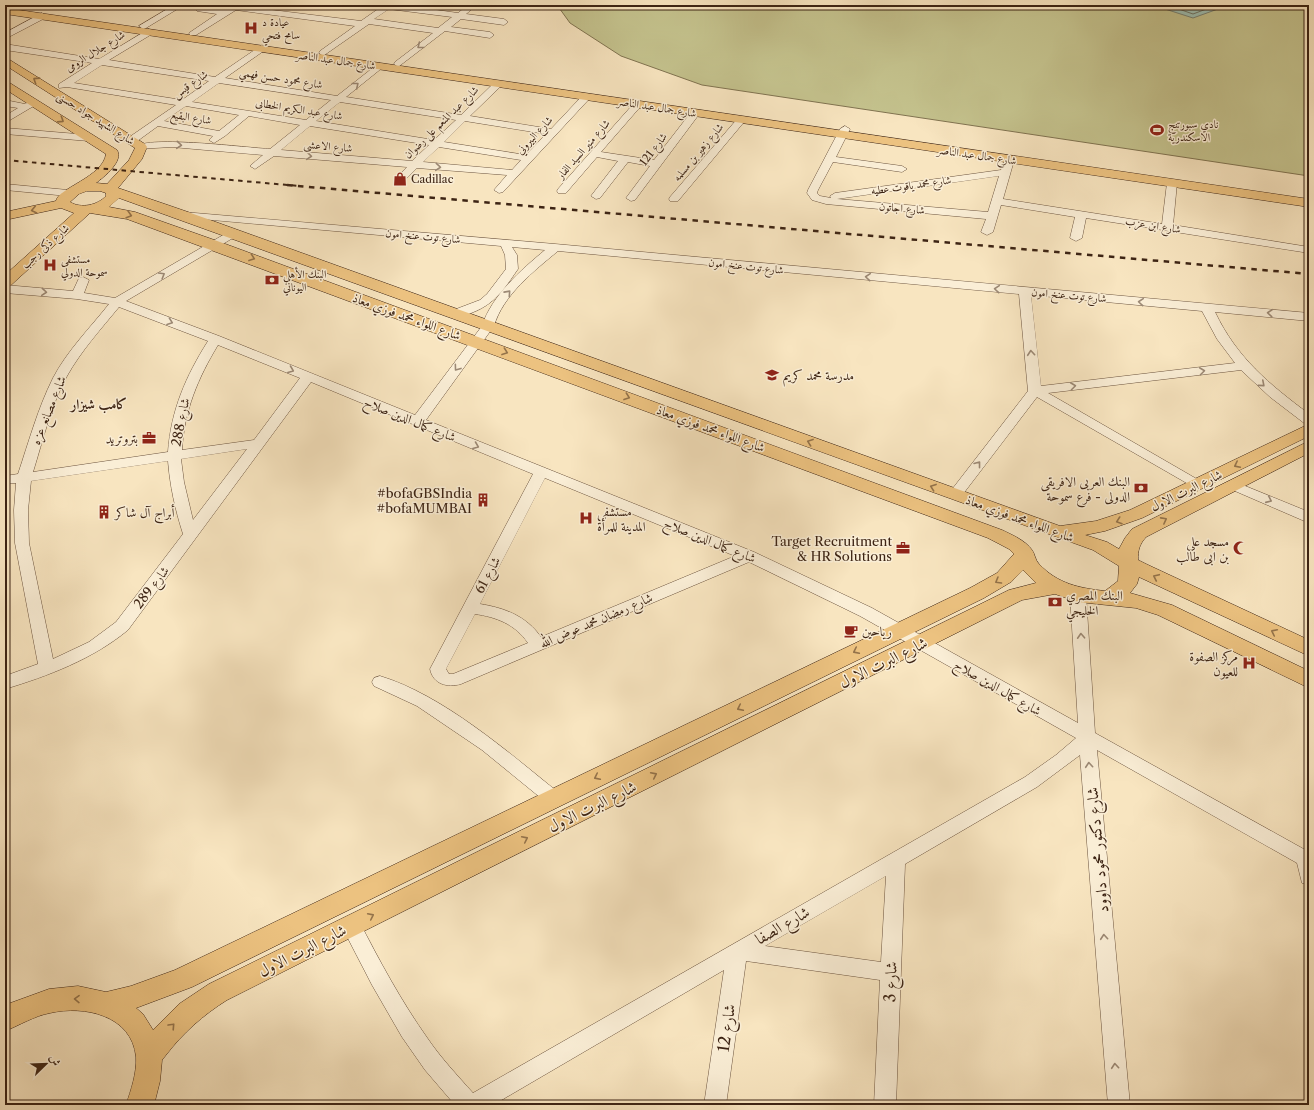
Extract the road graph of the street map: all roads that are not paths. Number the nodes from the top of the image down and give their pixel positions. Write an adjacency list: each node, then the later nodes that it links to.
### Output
1 (5, 5): 15 (main road, شارع جمال عبد الناصر)
2 (180, 5): 15 (street, شارع جلال الرومى)
3 (299, 5): 10 (street)
4 (386, 5): 12 (street); 13 (street)
5 (473, 5): 12 (street)
6 (236, 6): 9 (street); 10 (street)
7 (200, 10): 9 (street)
8 (5, 11): 11 (main road, شارع جمال عبد الناصر)
9 (225, 13): 17 (street)
10 (287, 14): 13 (street)
11 (42, 16): 15 (main road, شارع جمال عبد الناصر); 19 (street)
12 (459, 16): 14 (street); 16 (street)
13 (365, 22): 16 (street); 22 (street)
14 (504, 22)
15 (146, 29): 17 (main road, شارع جمال عبد الناصر); 21 (main road, شارع جمال عبد الناصر); 24 (street, شارع جلال الرومى)
16 (441, 30): 18 (street); 25 (street, one-way to 25)
17 (193, 34): 22 (main road, شارع جمال عبد الناصر)
18 (490, 35)
19 (5, 36)
20 (5, 47): 24 (street, شارع محمود حسن فهمي)
21 (262, 48): 26 (main road, شارع جمال عبد الناصر); 27 (street, شارع قيس)
22 (324, 53): 25 (main road, شارع جمال عبد الناصر)
23 (5, 60): 31 (main road, شارع الشهيد جواد حسنى, one-way to 23)
24 (101, 62): 27 (street, شارع محمود حسن فهمي); 29 (street, شارع جلال الرومى)
25 (398, 64): 38 (main road, شارع جمال عبد الناصر)
26 (379, 66): 30 (main road, شارع جمال عبد الناصر); 33 (street, one-way to 26)
27 (217, 80): 33 (street, شارع محمود حسن فهمي); 35 (street, شارع قيس)
28 (5, 84): 36 (main road, شارع الشهيد جواد حسنى)
29 (65, 84): 31 (street, شارع جلال الرومى); 35 (street, شارع عبد الكريم الخطابى)
30 (498, 84): 32 (main road, شارع جمال عبد الناصر); 41 (street, شارع عبد المنعم على رضوان)
31 (54, 92): 51 (main road, شارع الشهيد جواد حسنى)
32 (586, 97): 37 (main road, شارع جمال عبد الناصر); 47 (street, شارع البيروني)
33 (339, 99): 41 (street, شارع محمود حسن فهمي); 45 (street)
34 (5, 103): 36 (street)
35 (184, 103): 39 (street, شارع عبد الكريم الخطابى); 44 (street, شارع قيس)
36 (30, 104): 42 (street); 50 (main road, شارع الشهيد جواد حسنى, one-way to 50)
37 (638, 104): 38 (main road, شارع جمال عبد الناصر); 55 (street, شارع منير السيد الفار)
38 (662, 105): 40 (main road, شارع جمال عبد الناصر); 48 (main road, شارع جمال عبد الناصر)
39 (247, 113): 45 (street, شارع عبد الكريم الخطابى); 49 (street)
40 (695, 113): 43 (main road, شارع جمال عبد الناصر); 60 (street, شارع 121)
41 (463, 118): 47 (street, شارع محمود حسن فهمي); 52 (street, شارع عبد المنعم على رضوان)
42 (5, 120)
43 (741, 120): 48 (main road, شارع جمال عبد الناصر); 79 (street, شارع زهير بن مسلمه)
44 (156, 123): 49 (street, شارع البقيع); 51 (street, شارع قيس)
45 (309, 123): 52 (street, شارع عبد الكريم الخطابى); 54 (street)
46 (5, 131): 50 (street)
47 (553, 132): 56 (street, شارع البيروني)
48 (844, 132): 58 (street); 59 (main road, شارع جمال عبد الناصر); 77 (main road, شارع جمال عبد الناصر)
49 (222, 134): 53 (street)
50 (89, 138): 70 (main road, شارع الشهيد جواد حسنى)
51 (136, 144): 53 (street, شارع الاعشى, one-way to 53); 73 (main road, شارع الشهيد جواد حسنى)
52 (436, 144): 56 (street, شارع عبد الكريم الخطابى); 61 (street, شارع عبد المنعم على رضوان)
53 (204, 148): 54 (street, شارع الاعشى)
54 (271, 153): 61 (street, شارع الاعشى, one-way to 61); 62 (street)
55 (595, 154): 57 (street); 74 (street, شارع منير السيد الفار)
56 (528, 158): 65 (street, شارع البيروني)
57 (625, 159): 60 (street); 75 (street)
58 (830, 159): 63 (street); 76 (street)
59 (1010, 159): 64 (street); 67 (main road, شارع جمال عبد الناصر)
60 (657, 164): 78 (street, شارع 121)
61 (414, 165): 65 (street, شارع الاعشى, one-way to 65); 66 (street, شارع عبد المنعم على رضوان)
62 (255, 166)
63 (902, 169)
64 (1006, 172): 76 (street, شارع محمد ياقوت عطيه); 80 (street)
65 (514, 174): 71 (street, شارع البيروني)
66 (400, 178)
67 (1172, 183): 82 (main road, شارع جمال عبد الناصر); 88 (street)
68 (5, 187): 69 (street)
69 (19, 188): 72 (street); 81 (street)
70 (81, 188): 73 (main road, شارع اللواء محمد فوزي معاذ); 81 (main road)
71 (499, 190)
72 (5, 191)
73 (111, 191): 83 (main road, شارع الشهيد جواد حسنى); 85 (main road, شارع اللواء محمد فوزي معاذ)
74 (562, 191)
75 (596, 196)
76 (815, 197): 87 (street, شارع اجاتون)
77 (1309, 197)
78 (630, 198)
79 (674, 199)
80 (997, 201): 84 (street, شارع ابن عزب); 87 (street)
81 (67, 202): 83 (main road, شارع اللواء محمد فوزي معاذ); 86 (main road, one-way to 86); 96 (main road, شارع ذكى رجب)
82 (1309, 203)
83 (88, 209): 93 (main road, شارع اللواء محمد فوزي معاذ, one-way to 93); 98 (main road, شارع ذكى رجب)
84 (1081, 214): 88 (street, شارع ابن عزب); 91 (street)
85 (183, 215): 90 (main road, شارع اللواء محمد فوزي معاذ); 92 (street, شارع توت عنخ امون)
86 (5, 216)
87 (992, 216): 89 (street)
88 (1167, 227): 95 (street, شارع ابن عزب)
89 (987, 232)
90 (234, 234): 93 (street, شارع مصانع عزه); 104 (main road, شارع اللواء محمد فوزي معاذ)
91 (1076, 238)
92 (505, 243): 94 (street, شارع توت عنخ امون); 104 (street)
93 (215, 244): 102 (street, شارع مصانع عزه, one-way to 93); 108 (main road, شارع اللواء محمد فوزي معاذ, one-way to 108)
94 (555, 247): 100 (street, شارع توت عنخ امون, one-way to 94); 106 (street, one-way to 94)
95 (1309, 250)
96 (5, 268)
97 (83, 280): 101 (street)
98 (5, 283)
99 (5, 288): 101 (street, شارع كمال الدين صلاح, one-way to 101)
100 (1026, 291): 103 (street, شارع توت عنخ امون, one-way to 100); 111 (street, one-way to 100)
101 (77, 295): 102 (street, شارع كمال الدين صلاح)
102 (117, 302): 107 (street, شارع كمال الدين صلاح, one-way to 107); 121 (street, شارع مصانع عزه)
103 (1206, 308): 105 (street, شارع توت عنخ امون, one-way to 103); 109 (street)
104 (455, 314): 106 (main road, شارع اللواء محمد فوزي معاذ)
105 (1309, 317)
106 (488, 326): 108 (street); 125 (main road, شارع اللواء محمد فوزي معاذ, one-way to 106)
107 (215, 339): 110 (street, شارع كمال الدين صلاح, one-way to 110); 118 (street, شارع 288)
108 (476, 341): 113 (street, one-way to 113); 129 (main road, شارع اللواء محمد فوزي معاذ, one-way to 129)
109 (1244, 366): 111 (street, one-way to 109); 112 (street, one-way to 112)
110 (308, 377): 113 (street, شارع كمال الدين صلاح); 115 (street, شارع 289)
111 (1035, 391): 123 (street); 125 (street, one-way to 111)
112 (1309, 420)
113 (417, 422): 120 (street, شارع كمال الدين صلاح, one-way to 120)
114 (1309, 429): 117 (main road, شارع البرت الاول)
115 (259, 443): 118 (street); 128 (street, شارع 289)
116 (1309, 446): 119 (main road, شارع البرت الاول)
117 (1264, 451): 119 (main road); 123 (main road, شارع البرت الاول, one-way to 123)
118 (174, 456): 121 (street); 128 (street, شارع 288)
119 (1280, 460): 124 (main road, شارع البرت الاول)
120 (541, 472): 130 (street, شارع كمال الدين صلاح); 136 (street, شارع 61)
121 (24, 478): 122 (street); 143 (street, شارع مصانع عزه)
122 (5, 480)
123 (1197, 484): 127 (main road, شارع البرت الاول, one-way to 127)
124 (1233, 485): 126 (street, one-way to 126); 131 (main road, شارع البرت الاول, one-way to 124)
125 (955, 495): 127 (main road, شارع اللواء محمد فوزي معاذ)
126 (1309, 518)
127 (1056, 532): 131 (main road, شارع اللواء محمد فوزي معاذ)
128 (191, 535): 143 (street, شارع 289)
129 (1024, 553): 132 (main road, شارع اللواء محمد فوزي معاذ); 138 (main road, شارع البرت الاول, one-way to 138)
130 (749, 556): 138 (street, شارع كمال الدين صلاح); 140 (street, شارع رمضان محمد عوض الله)
131 (1128, 563): 134 (main road, شارع اللواء محمد فوزي معاذ, one-way to 131); 135 (main road, شارع البرت الاول)
132 (1056, 587): 133 (main road, شارع اللواء محمد فوزي معاذ); 138 (main road, شارع البرت الاول)
133 (1078, 595): 135 (main road, شارع اللواء محمد فوزي معاذ); 148 (street, شارع دكتور محمود داوود, one-way to 133)
134 (1200, 597): 137 (main road); 141 (main road, شارع اللواء محمد فوزي معاذ, one-way to 134)
135 (1108, 598): 137 (main road, شارع اللواء محمد فوزي معاذ)
136 (470, 608): 140 (street); 144 (street, شارع 61)
137 (1182, 618): 145 (main road, شارع اللواء محمد فوزي معاذ)
138 (918, 633): 139 (main road, شارع البرت الاول); 142 (main road, شارع البرت الاول); 148 (street, شارع كمال الدين صلاح)
139 (877, 641): 142 (main road); 149 (main road, شارع البرت الاول, one-way to 149)
140 (538, 645): 144 (street, شارع رمضان محمد عوض الله)
141 (1309, 649)
142 (895, 656): 151 (main road, شارع البرت الاول, one-way to 142)
143 (48, 667): 147 (street, شارع 289)
144 (442, 678)
145 (1309, 680)
146 (380, 682): 149 (street)
147 (5, 683)
148 (1087, 738): 152 (street, شارع الصفا); 153 (street, شارع كمال الدين صلاح); 166 (street, شارع دكتور محمود داوود, one-way to 148)
149 (553, 798): 150 (main road, شارع البرت الاول)
150 (484, 832): 151 (main road); 158 (main road, شارع البرت الاول)
151 (496, 853): 155 (main road, شارع البرت الاول, one-way to 151)
152 (896, 859): 156 (street, شارع الصفا); 157 (street, شارع 3)
153 (1307, 860): 154 (street)
154 (1309, 877)
155 (351, 925): 160 (main road, شارع البرت الاول, one-way to 155); 162 (street)
156 (737, 951): 157 (street); 163 (street, شارع الصفا); 164 (street, شارع 12)
157 (890, 972): 165 (street, شارع 3)
158 (107, 1003): 159 (main road, one-way to 159); 160 (main road)
159 (8, 1015)
160 (149, 1057): 161 (main road)
161 (140, 1105)
162 (469, 1105)
163 (473, 1105)
164 (715, 1105)
165 (885, 1105)
166 (1119, 1105)

